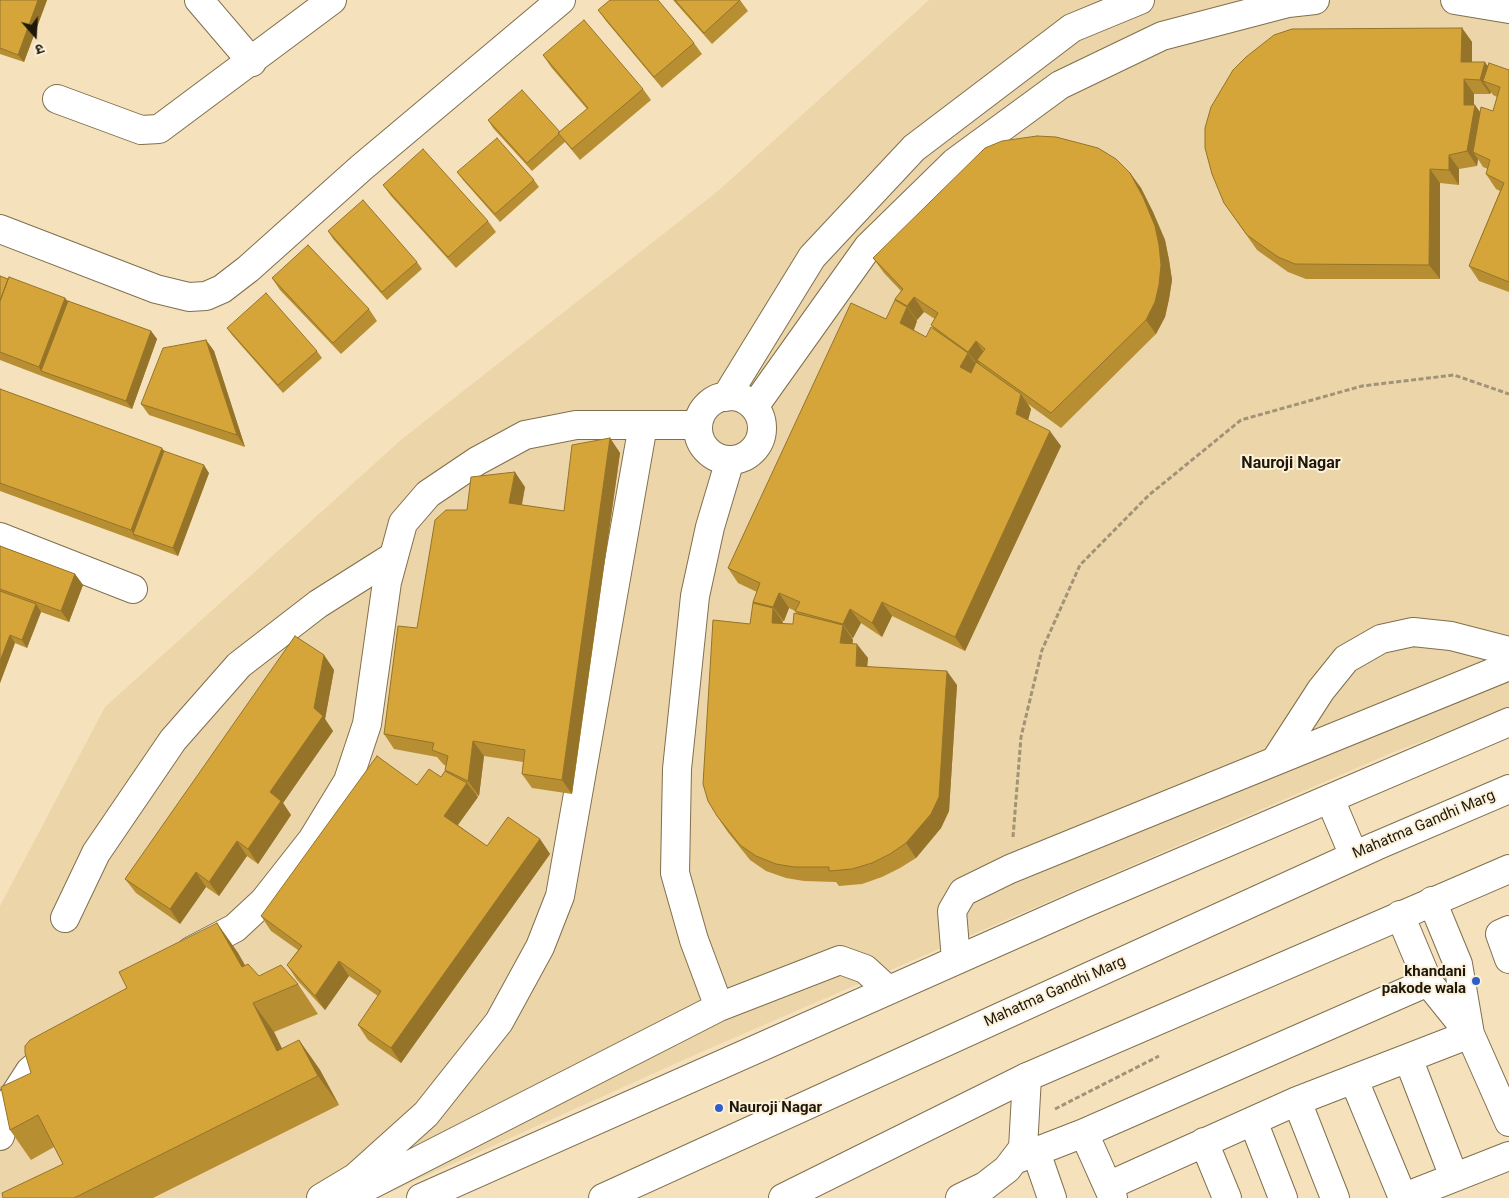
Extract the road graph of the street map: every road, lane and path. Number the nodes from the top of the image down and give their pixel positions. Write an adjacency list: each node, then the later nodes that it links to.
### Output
1 (199, 0): 8 (street)
2 (332, 0): 8 (street)
3 (561, 0): 10 (street)
4 (1140, 0): 12 (street)
5 (1315, 0): 13 (street)
6 (1456, 0): 7 (street)
7 (1509, 9)
8 (252, 62): 9 (street)
9 (57, 99)
10 (0, 229)
11 (1509, 394): 27 (path)
12 (726, 396): 13 (street); 15 (street)
13 (754, 407): 16 (street)
14 (643, 425): 15 (street); 18 (street); 55 (street)
15 (698, 425): 16 (street)
16 (730, 460): 38 (street)
17 (0, 537): 19 (street)
18 (394, 556): 31 (street); 35 (street)
19 (133, 589)
20 (1509, 651): 23 (street)
21 (1509, 666): 23 (street)
22 (1509, 722): 25 (street)
23 (1275, 761): 27 (street)
24 (1509, 789): 26 (street, Mahatma Gandhi Marg)
25 (1330, 799): 26 (street); 34 (street)
26 (1354, 856): 58 (street, Mahatma Gandhi Marg)
27 (1010, 869): 34 (street)
28 (1509, 869): 29 (street)
29 (1432, 901): 30 (street); 40 (street)
30 (1400, 915): 36 (street); 43 (street)
31 (65, 918)
32 (1509, 930): 33 (street)
33 (1509, 959)
34 (956, 960): 37 (street)
35 (168, 962)
36 (1428, 982): 40 (street); 48 (street)
37 (888, 990): 38 (street); 57 (street)
38 (719, 1007): 56 (street)
39 (82, 1026): 49 (street)
40 (1470, 1034): 42 (street); 47 (street)
41 (1159, 1056): 51 (path)
42 (1408, 1058): 44 (street); 53 (street)
43 (1027, 1078): 51 (street); 59 (street)
44 (1354, 1080): 45 (street); 65 (street)
45 (1297, 1102): 46 (street); 64 (street)
46 (1253, 1121): 50 (street); 63 (street)
47 (1509, 1122)
48 (1084, 1134): 51 (street); 54 (street)
49 (0, 1136)
50 (1204, 1142): 54 (street); 62 (street)
51 (1025, 1148): 60 (street); 61 (street)
52 (1509, 1156): 53 (street)
53 (1454, 1177): 65 (street)
54 (1110, 1192)
55 (321, 1198)
56 (346, 1198)
57 (421, 1198)
58 (603, 1198)
59 (783, 1198)
60 (960, 1198)
61 (1052, 1198)
62 (1227, 1198)
63 (1283, 1198)
64 (1335, 1198)
65 (1403, 1198)

